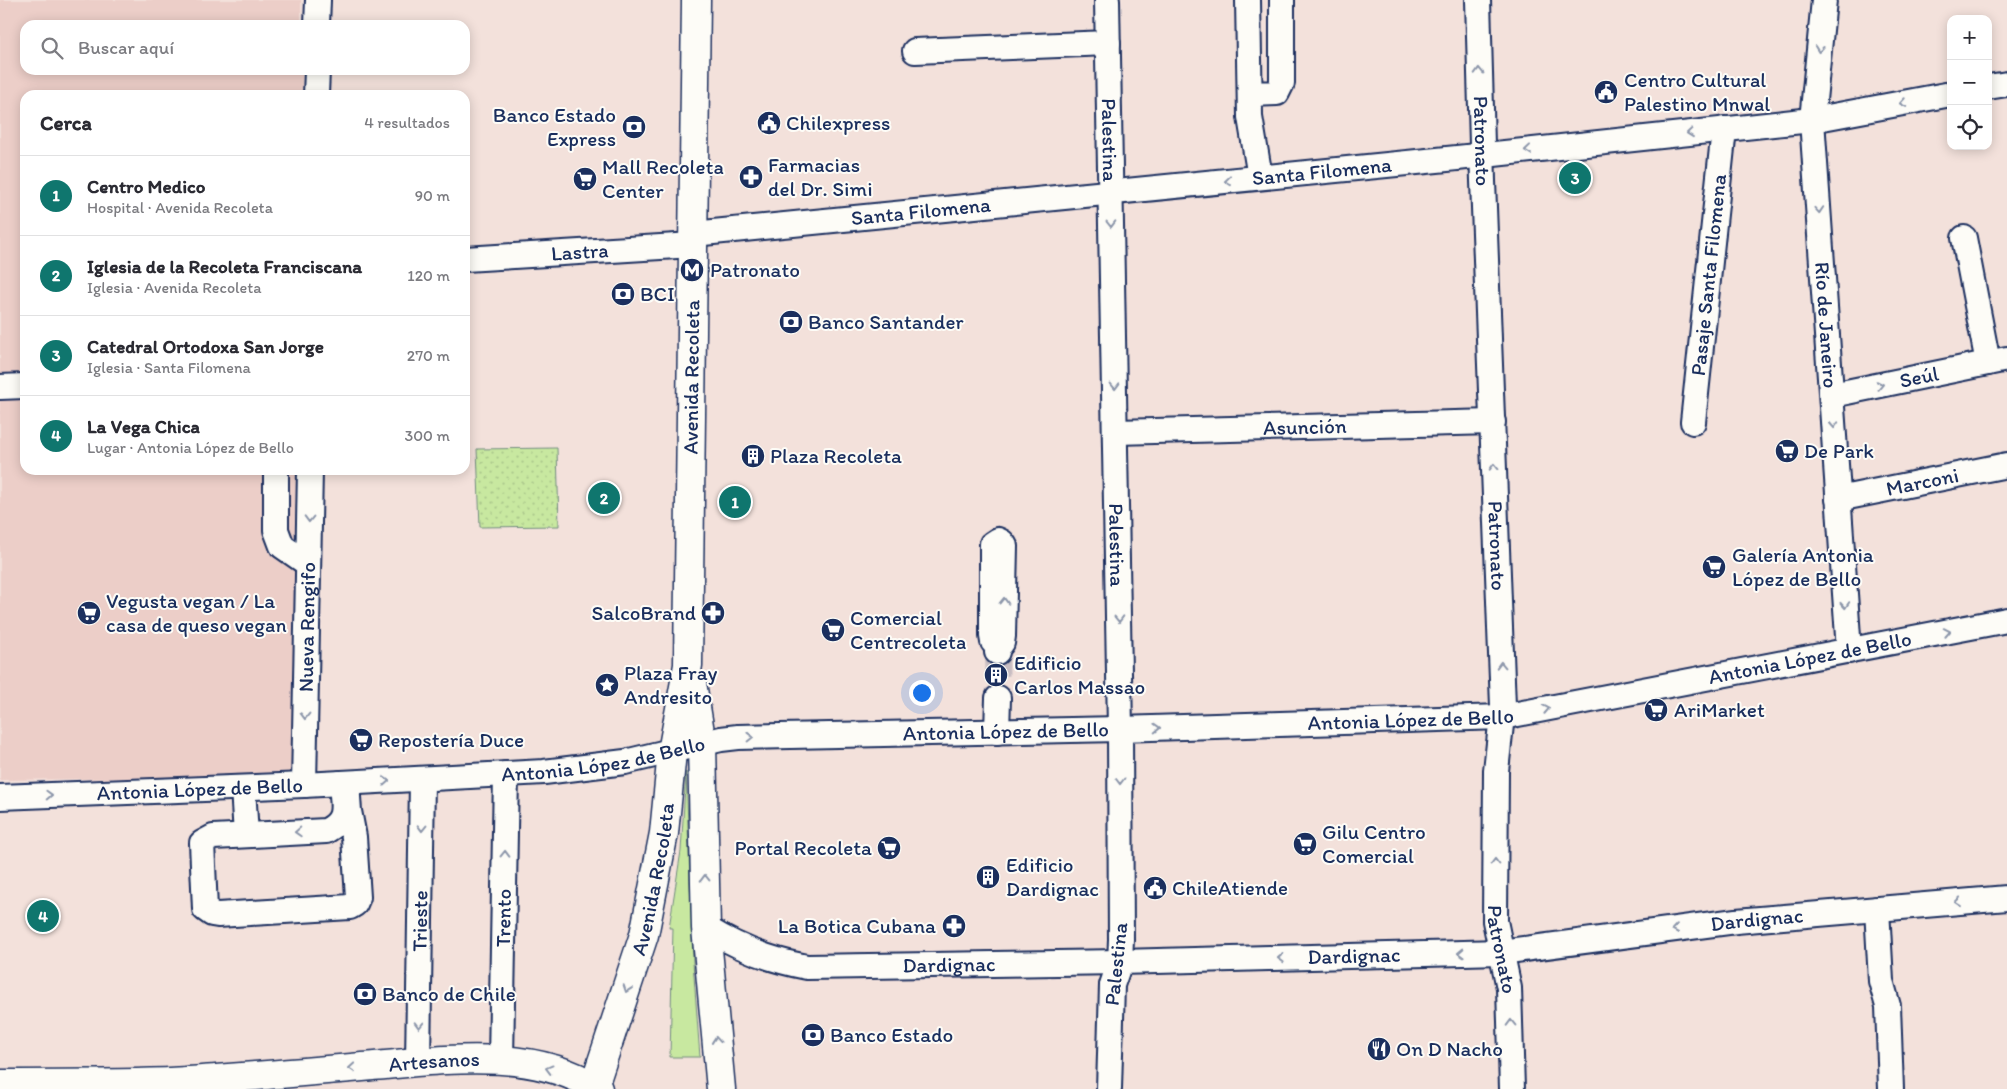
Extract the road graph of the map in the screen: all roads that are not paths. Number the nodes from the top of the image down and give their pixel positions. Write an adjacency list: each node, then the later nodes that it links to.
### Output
1 (318, 0): 8 (street)
2 (696, 0): 23 (main road, Avenida Recoleta)
3 (1108, 0): 9 (street, Palestina)
4 (1248, 0): 15 (street)
5 (1282, 0): 15 (street)
6 (1478, 0): 19 (street, Patronato, one-way to 6)
7 (1824, 0): 17 (street, Río de Janeiro, one-way to 17)
8 (318, 20)
9 (1108, 43): 10 (street); 21 (street, Palestina)
10 (915, 51)
11 (317, 75): 14 (street)
12 (2007, 84): 13 (street)
13 (1992, 86)
14 (316, 90)
15 (1250, 94): 20 (street)
16 (1947, 95): 17 (street, Santa Filomena, one-way to 17)
17 (1812, 120): 18 (street, Santa Filomena); 28 (street, Río de Janeiro, one-way to 28)
18 (1724, 129): 19 (street, Santa Filomena, one-way to 19); 30 (street, Pasaje Santa Filomena)
19 (1482, 155): 20 (street, Santa Filomena); 29 (street, Patronato)
20 (1260, 177): 21 (street, Santa Filomena, one-way to 21)
21 (1111, 192): 23 (street, Santa Filomena); 31 (street, Palestina, one-way to 31)
22 (1964, 238): 25 (street)
23 (693, 239): 24 (street, Lastra); 39 (main road, Avenida Recoleta)
24 (470, 259)
25 (1997, 361): 28 (street, Seúl, one-way to 25)
26 (20, 386): 27 (street)
27 (0, 387)
28 (1832, 395): 35 (street, Río de Janeiro, one-way to 35)
29 (1493, 422): 31 (street, Asunción); 41 (street, Patronato, one-way to 29)
30 (1693, 422)
31 (1116, 432): 42 (street, Palestina, one-way to 42)
32 (2007, 465): 35 (street, Marconi)
33 (276, 475): 36 (street)
34 (310, 475): 36 (street, Nueva Rengifo, one-way to 36)
35 (1838, 499): 38 (street, Río de Janeiro, one-way to 38)
36 (308, 564): 49 (street, Nueva Rengifo, one-way to 49)
37 (2007, 620): 38 (street, Antonia López de Bello, one-way to 37)
38 (1849, 651): 41 (street, Antonia López de Bello, one-way to 38)
39 (688, 664): 44 (main road, Avenida Recoleta); 45 (main road, Avenida Recoleta)
40 (998, 698): 43 (street)
41 (1502, 717): 42 (street, Antonia López de Bello, one-way to 41); 57 (street, Patronato, one-way to 41)
42 (1120, 729): 43 (street, Antonia López de Bello); 58 (street, Palestina, one-way to 58)
43 (998, 732): 44 (street, Antonia López de Bello, one-way to 43)
44 (702, 744): 45 (street, Antonia López de Bello); 56 (main road, Avenida Recoleta, one-way to 44)
45 (672, 752): 46 (street, Antonia López de Bello); 64 (main road, Avenida Recoleta, one-way to 64)
46 (506, 774): 47 (street, Antonia López de Bello); 59 (street, Trento, one-way to 46)
47 (422, 779): 48 (street, Antonia López de Bello, one-way to 47); 60 (street, Trieste, one-way to 60)
48 (344, 783): 49 (street, Antonia López de Bello); 52 (street)
49 (304, 785): 50 (street, Antonia López de Bello)
50 (243, 788): 51 (street, Antonia López de Bello, one-way to 50); 53 (street)
51 (0, 798)
52 (344, 826): 53 (street, one-way to 53); 53 (street)
53 (246, 835)
54 (2007, 898): 55 (street, Dardignac, one-way to 55)
55 (1877, 909): 57 (street, Dardignac, one-way to 57); 68 (street)
56 (706, 928): 58 (street, Dardignac); 65 (main road, Avenida Recoleta, one-way to 56)
57 (1501, 952): 58 (street, Dardignac, one-way to 58); 67 (street, Patronato, one-way to 57)
58 (1120, 962): 66 (street, Palestina)
59 (501, 1060): 60 (main road, Artesanos); 64 (main road, Artesanos, one-way to 59)
60 (418, 1063): 63 (main road, Artesanos, one-way to 63)
61 (0, 1084): 62 (main road, Artesanos)
62 (145, 1085): 63 (main road, Artesanos)
63 (190, 1086)
64 (595, 1088)
65 (721, 1089)
66 (1109, 1089)
67 (1512, 1089)
68 (1891, 1089)

